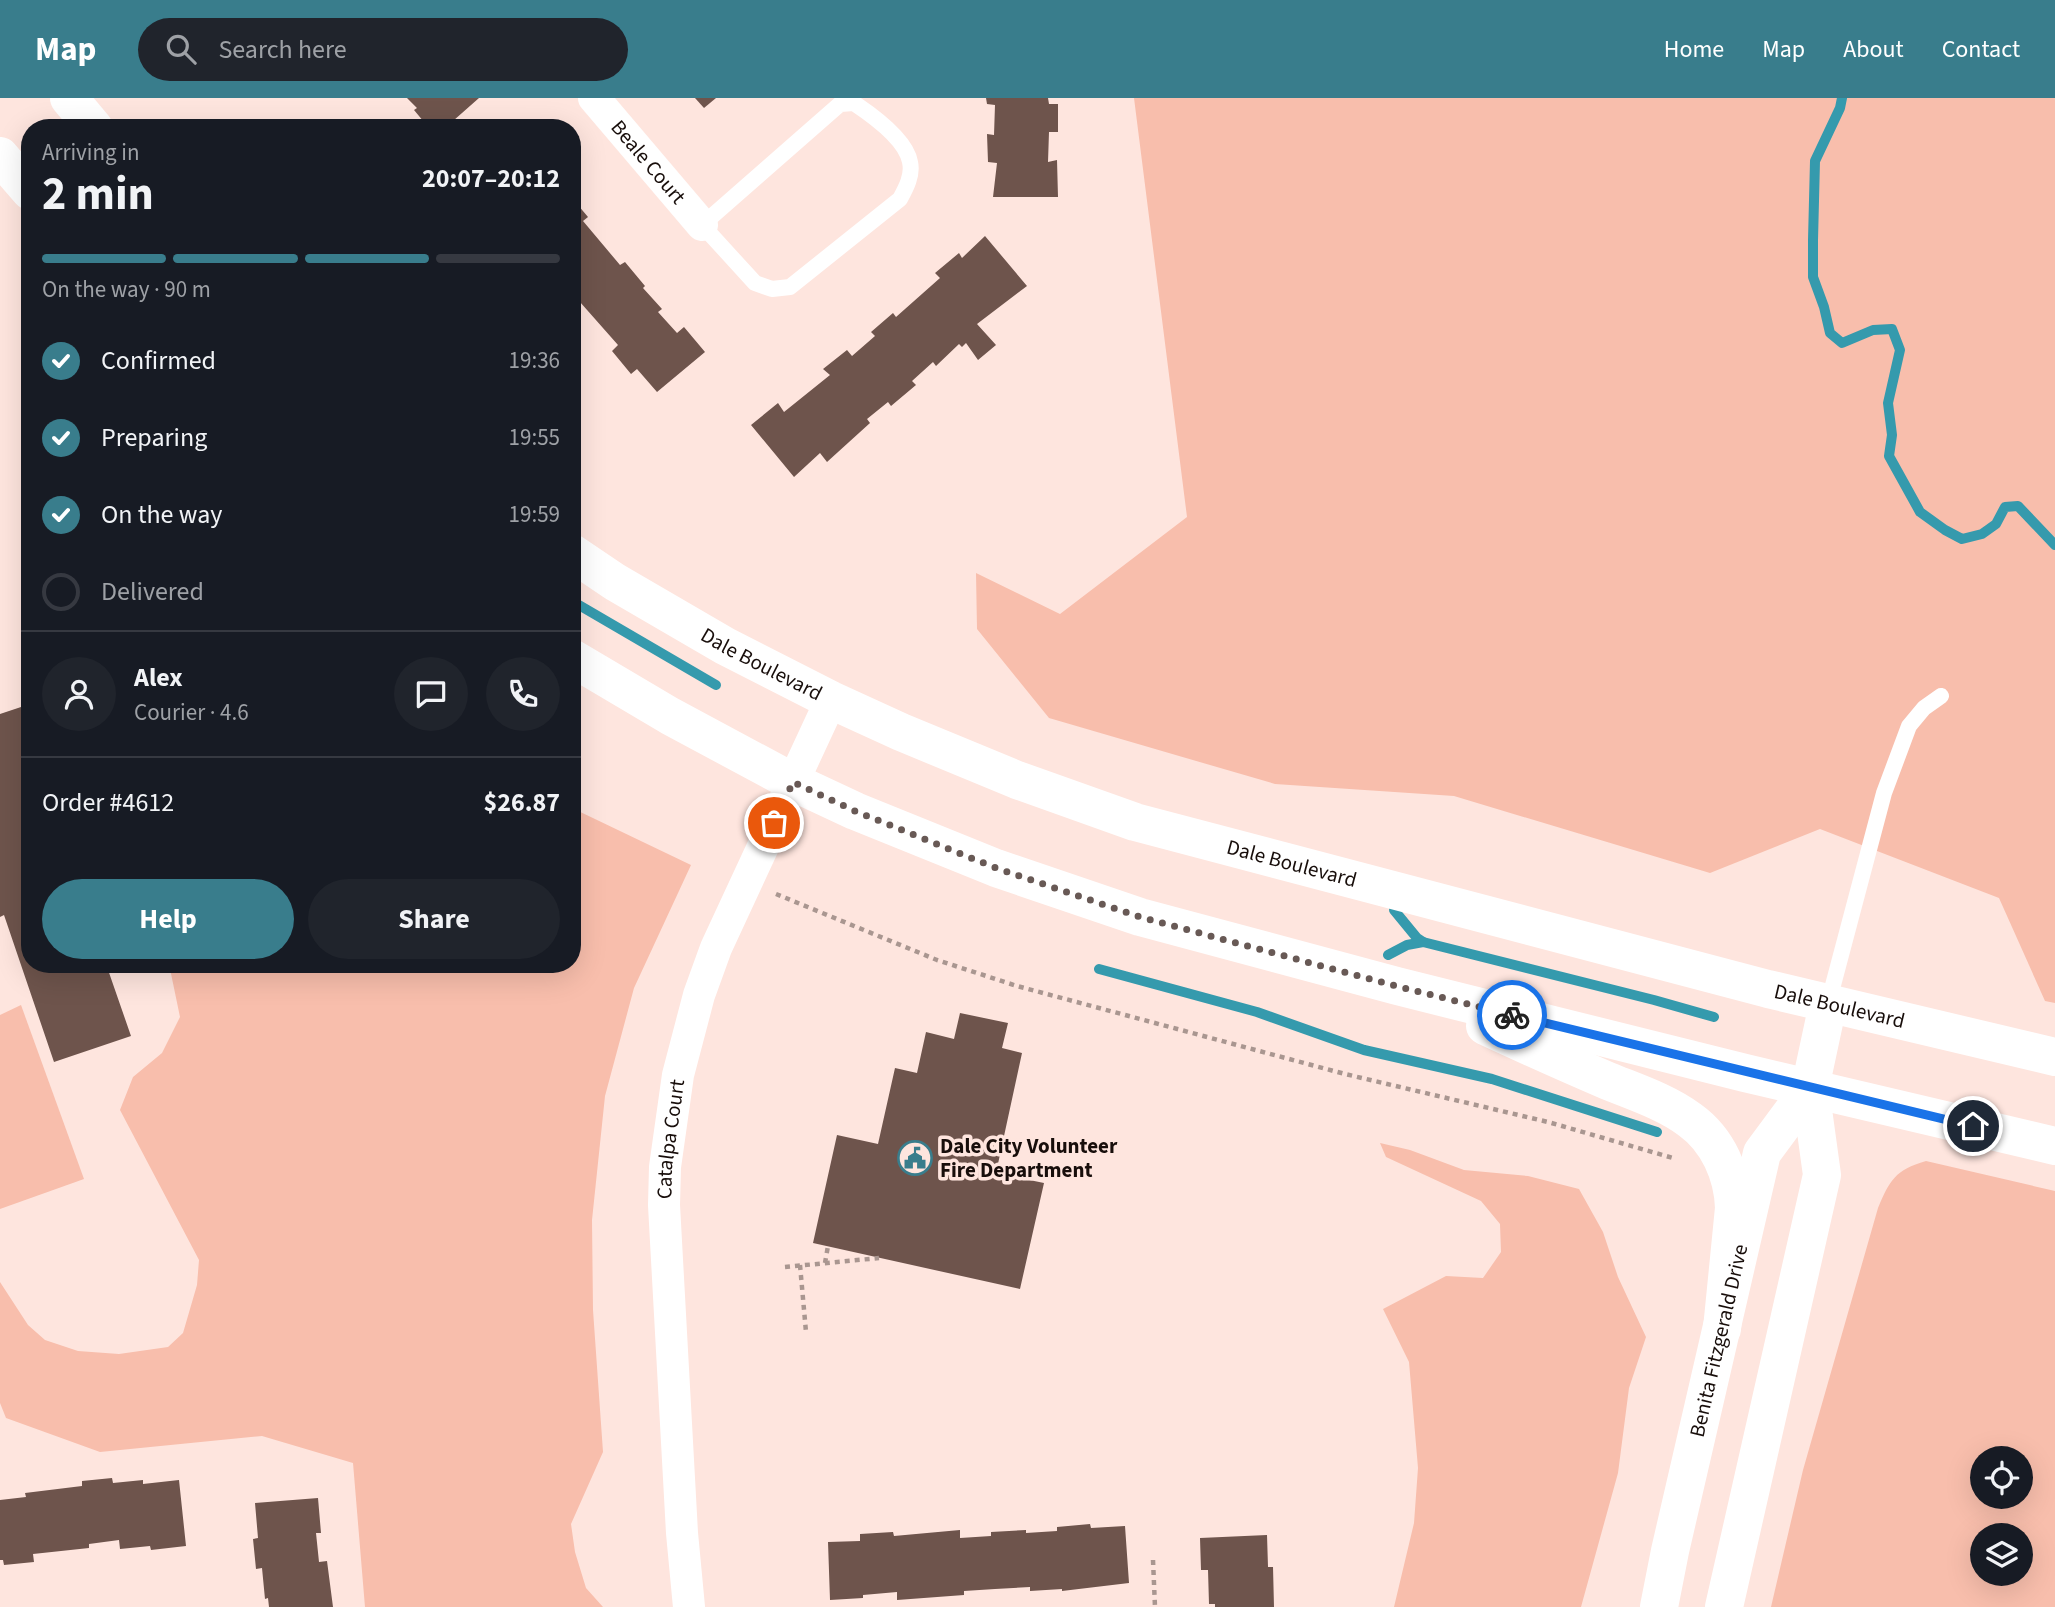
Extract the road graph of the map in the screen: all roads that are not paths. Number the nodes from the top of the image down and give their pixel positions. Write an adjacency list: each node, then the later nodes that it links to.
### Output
1 (69, 98): 3 (main road)
2 (594, 98): 6 (street, Beale Court)
3 (86, 119)
4 (0, 156): 5 (main road)
5 (21, 180)
6 (702, 226): 6 (lane)
7 (581, 559): 10 (main road, Dale Boulevard)
8 (581, 663): 11 (main road)
9 (1941, 696): 13 (lane)
10 (831, 700): 11 (street, Catalpa Court); 13 (main road, Dale Boulevard)
11 (793, 782): 12 (main road); 18 (street, Catalpa Court)
12 (1396, 986): 15 (main road); 17 (main road)
13 (1828, 1004): 14 (main road, Dale Boulevard); 15 (main road, Benita Fitzgerald Drive)
14 (2055, 1057)
15 (1810, 1088): 16 (main road); 17 (main road, Benita Fitzgerald Drive); 20 (main road, Benita Fitzgerald Drive)
16 (2055, 1146)
17 (1722, 1329): 19 (main road, Benita Fitzgerald Drive)
18 (689, 1607)
19 (1660, 1607)
20 (1724, 1607)

